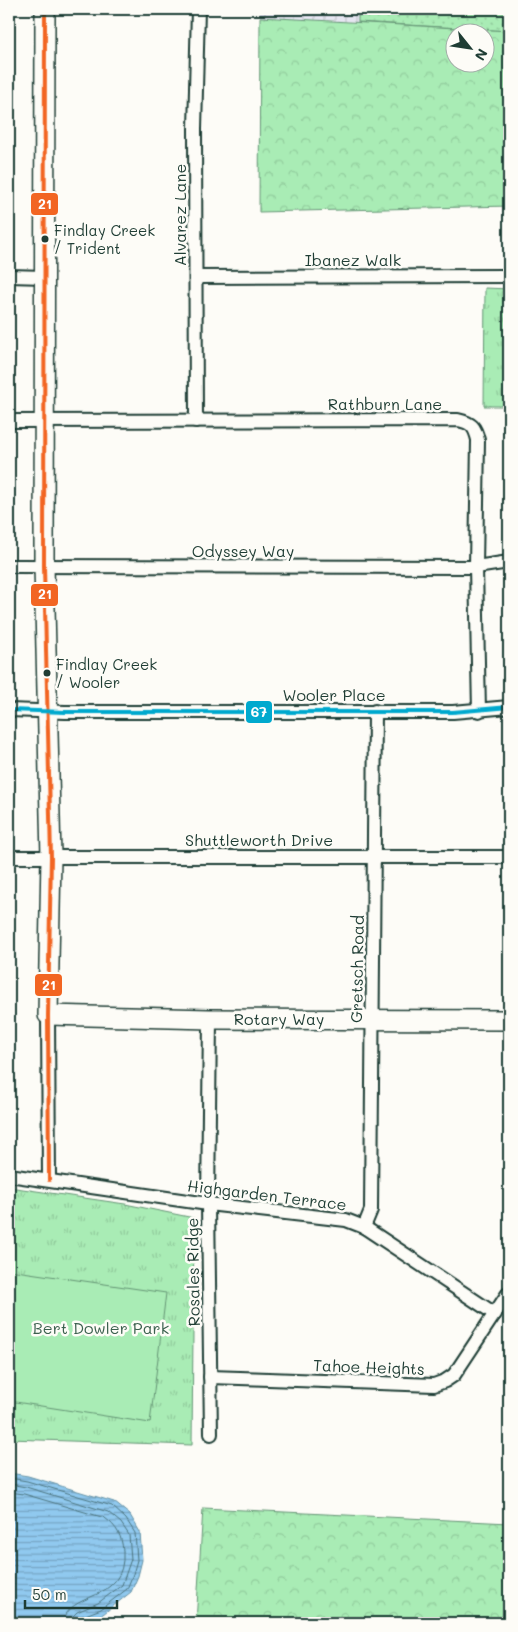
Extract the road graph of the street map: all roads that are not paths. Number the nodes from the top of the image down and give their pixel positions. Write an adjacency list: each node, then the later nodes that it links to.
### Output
1 (45, 9): 4 (street)
2 (198, 9): 6 (street, Alvarez Lane)
3 (9, 276): 4 (street)
4 (46, 276): 9 (street)
5 (509, 276): 6 (street, Ibanez Walk)
6 (196, 277): 8 (street, Alvarez Lane)
7 (9, 420): 9 (street, Rathburn Lane)
8 (196, 420): 9 (street, Rathburn Lane); 13 (street, Rathburn Lane)
9 (44, 421): 12 (street)
10 (509, 562): 13 (street, Odyssey Way)
11 (9, 566): 12 (street, Odyssey Way)
12 (44, 566): 13 (street, Odyssey Way); 16 (street)
13 (476, 567): 18 (street, Rathburn Lane)
14 (509, 706): 18 (street, Wooler Place)
15 (9, 710): 16 (street, Wooler Place)
16 (46, 711): 17 (street, Wooler Place); 21 (street)
17 (375, 711): 18 (street, Wooler Place); 19 (street, Gretsch Road)
18 (478, 711)
19 (375, 856): 21 (street, Shuttleworth Drive); 22 (street, Shuttleworth Drive); 25 (street, Gretsch Road)
20 (9, 857): 21 (street, Shuttleworth Drive)
21 (51, 857): 23 (street)
22 (509, 857)
23 (48, 1015): 24 (street, Rotary Way); 28 (street)
24 (210, 1019): 25 (street, Rotary Way); 29 (street, Rosales Ridge)
25 (372, 1019): 26 (street, Rotary Way); 30 (street, Gretsch Road)
26 (509, 1020)
27 (9, 1175): 28 (street, Highgarden Terrace)
28 (49, 1180): 29 (street, Highgarden Terrace)
29 (208, 1204): 30 (street, Highgarden Terrace); 33 (street, Rosales Ridge)
30 (364, 1226): 32 (street, Highgarden Terrace)
31 (509, 1292): 32 (street, Tahoe Heights)
32 (495, 1314): 33 (street, Tahoe Heights)
33 (210, 1377): 34 (street, Rosales Ridge)
34 (211, 1434)

